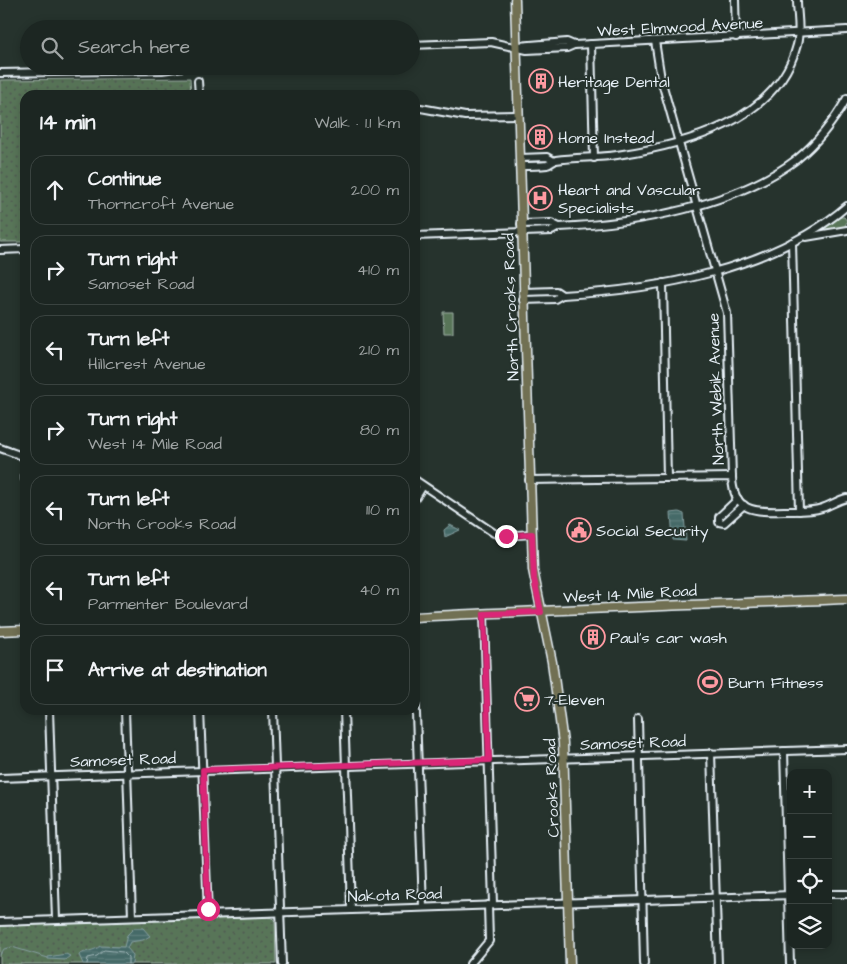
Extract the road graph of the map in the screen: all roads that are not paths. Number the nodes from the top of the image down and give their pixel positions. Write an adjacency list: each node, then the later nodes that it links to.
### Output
1 (515, 0): 10 (main road, North Crooks Road)
2 (735, 0): 6 (street)
3 (797, 0): 5 (street)
4 (847, 30): 5 (street, West Elmwood Avenue)
5 (798, 33): 6 (street, West Elmwood Avenue); 18 (street)
6 (736, 37): 7 (street, West Elmwood Avenue)
7 (655, 41): 8 (street, West Elmwood Avenue); 18 (street, North Webik Avenue)
8 (591, 44): 10 (street, West Elmwood Avenue); 19 (street)
9 (420, 45): 10 (street, West Elmwood Avenue)
10 (516, 46): 17 (main road, North Crooks Road)
11 (0, 73): 12 (street)
12 (20, 73)
13 (198, 81): 14 (street)
14 (199, 90)
15 (847, 98): 21 (street)
16 (420, 107): 17 (street)
17 (518, 115): 20 (main road, North Crooks Road)
18 (679, 141): 19 (street); 21 (street, North Webik Avenue)
19 (594, 158): 20 (street)
20 (520, 162): 23 (main road, North Crooks Road)
21 (697, 204): 23 (street); 30 (street, North Webik Avenue)
22 (846, 210): 26 (street)
23 (521, 228): 25 (street); 32 (main road, North Crooks Road)
24 (847, 230): 26 (street)
25 (420, 236)
26 (802, 238): 27 (street)
27 (792, 242): 30 (street); 44 (street)
28 (20, 249): 29 (street)
29 (0, 250)
30 (716, 270): 31 (street); 35 (street, North Webik Avenue)
31 (662, 283): 32 (street); 36 (street)
32 (523, 296): 37 (main road, North Crooks Road)
33 (0, 448): 34 (street)
34 (20, 456)
35 (732, 476): 36 (street); 42 (street, North Webik Avenue)
36 (667, 478): 37 (street)
37 (529, 480): 45 (main road, North Crooks Road)
38 (420, 484): 39 (street)
39 (423, 486): 40 (street); 45 (street)
40 (420, 491)
41 (847, 498): 44 (street)
42 (738, 499): 43 (street); 43 (street)
43 (744, 505): 44 (street)
44 (799, 511)
45 (532, 534): 47 (main road, North Crooks Road)
46 (847, 599): 47 (main road, West 14 Mile Road)
47 (541, 612): 48 (main road, West 14 Mile Road); 63 (main road, Crooks Road)
48 (484, 614): 49 (main road, West 14 Mile Road); 64 (street)
49 (420, 617)
50 (20, 630): 51 (main road)
51 (0, 631)
52 (48, 715): 70 (street)
53 (125, 715): 69 (street)
54 (200, 715): 68 (street)
55 (273, 715): 67 (street)
56 (344, 715): 66 (street)
57 (416, 715): 65 (street)
58 (638, 718): 62 (street)
59 (847, 749): 60 (street, Samoset Road)
60 (784, 751): 61 (street, Samoset Road); 72 (street)
61 (711, 753): 62 (street, Samoset Road); 76 (street)
62 (638, 755): 63 (street, Samoset Road); 77 (street)
63 (564, 758): 64 (street, Samoset Road); 78 (main road, Crooks Road)
64 (489, 760): 65 (street, Samoset Road); 79 (street)
65 (418, 763): 66 (street, Samoset Road); 81 (street)
66 (346, 766): 67 (street, Samoset Road); 82 (street)
67 (275, 768): 68 (street, Samoset Road); 83 (street)
68 (203, 770): 69 (street, Samoset Road); 84 (street)
69 (127, 773): 70 (street, Samoset Road); 85 (street)
70 (51, 776): 71 (street, Samoset Road); 86 (street)
71 (0, 778)
72 (788, 859)
73 (832, 894): 74 (street)
74 (847, 894)
75 (787, 895): 76 (street, Nakota Road)
76 (716, 897): 77 (street, Nakota Road); 92 (street)
77 (643, 900): 78 (street, Nakota Road); 91 (street)
78 (568, 902): 79 (street, Nakota Road); 90 (main road, Crooks Road)
79 (491, 904): 81 (street, Nakota Road); 89 (street)
80 (789, 904): 93 (street)
81 (423, 907): 82 (street, Nakota Road)
82 (351, 909): 83 (street, Nakota Road)
83 (280, 912): 84 (street, Nakota Road); 88 (street)
84 (208, 915): 85 (street, Nakota Road)
85 (132, 917): 86 (street, Nakota Road)
86 (56, 920): 87 (street, Nakota Road)
87 (0, 922)
88 (282, 964)
89 (470, 964)
90 (570, 964)
91 (644, 964)
92 (718, 964)
93 (790, 964)

